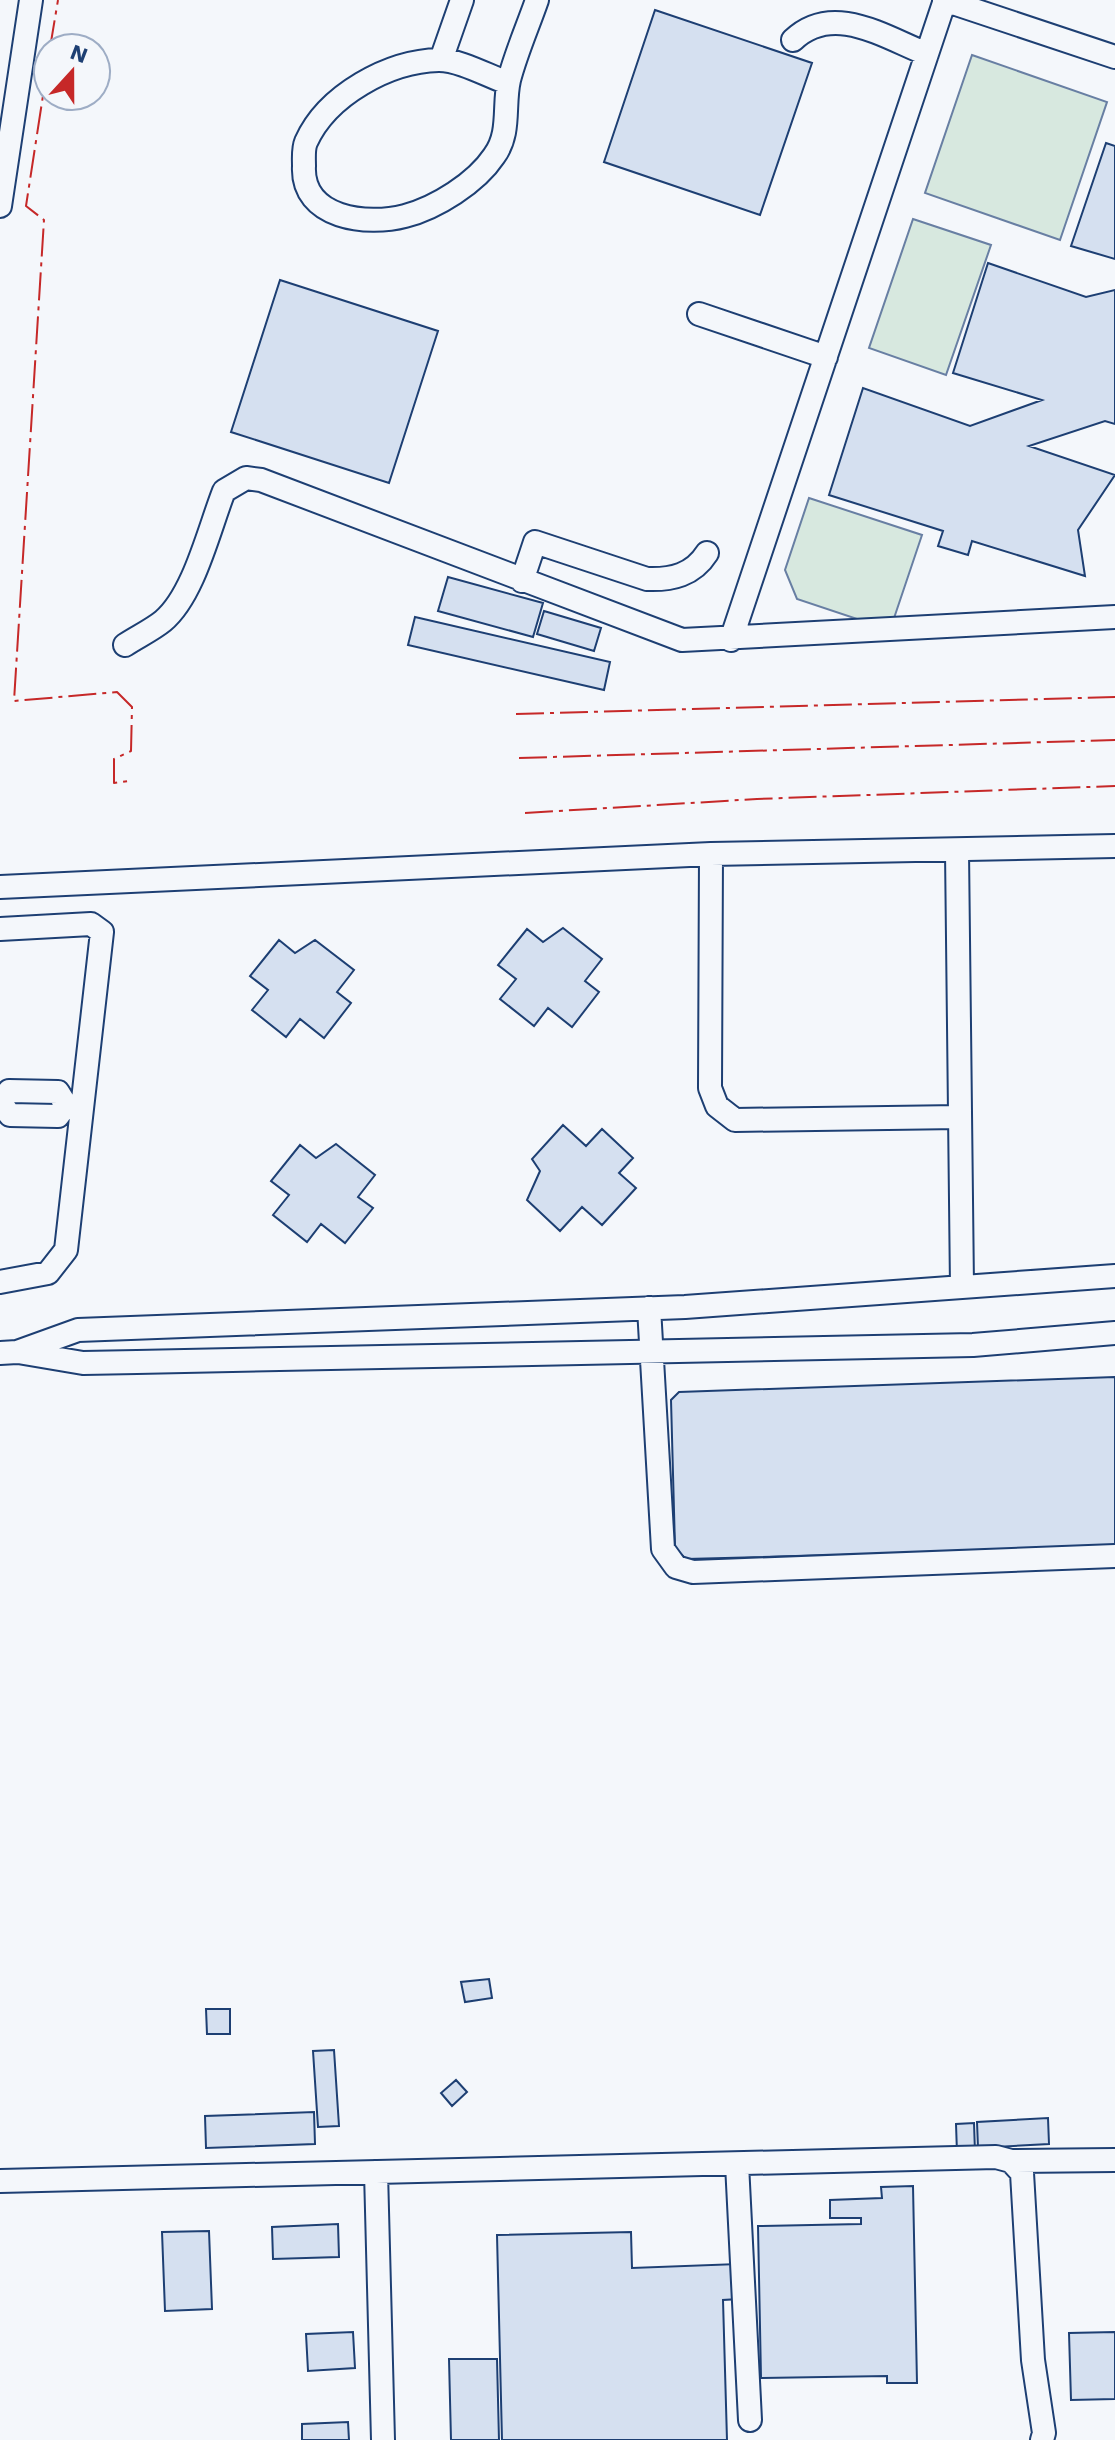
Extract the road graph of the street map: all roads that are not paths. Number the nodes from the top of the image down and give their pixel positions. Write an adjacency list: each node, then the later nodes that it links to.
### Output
1 (31, 0): 11 (street)
2 (462, 0): 9 (street)
3 (537, 0): 10 (street)
4 (944, 0): 5 (street); 7 (street); 8 (street)
5 (962, 0)
6 (793, 40): 7 (street)
7 (927, 54): 13 (street)
8 (1115, 57)
9 (441, 60): 10 (street); 10 (street)
10 (508, 83)
11 (0, 206)
12 (699, 314): 13 (street)
13 (826, 357): 17 (street)
14 (707, 553): 15 (street)
15 (522, 581): 17 (street); 18 (street)
16 (1115, 617): 17 (street)
17 (731, 640)
18 (125, 645)
19 (1115, 846): 20 (street)
20 (957, 851): 21 (street); 26 (street)
21 (711, 854): 22 (street); 26 (street)
22 (0, 887)
23 (0, 929): 25 (street)
24 (0, 1103): 25 (street)
25 (75, 1106): 28 (street)
26 (959, 1117): 29 (street)
27 (1115, 1276): 29 (street)
28 (0, 1282)
29 (962, 1287): 30 (street)
30 (649, 1308): 32 (street); 33 (street)
31 (1115, 1333): 33 (street)
32 (8, 1352): 33 (street)
33 (653, 1352): 34 (street)
34 (1115, 1556)
35 (1115, 2160): 36 (street)
36 (1011, 2161): 37 (street); 42 (street)
37 (737, 2164): 38 (street); 40 (street)
38 (376, 2172): 39 (street); 41 (street)
39 (0, 2181)
40 (750, 2420)
41 (383, 2440)
42 (1042, 2440)

